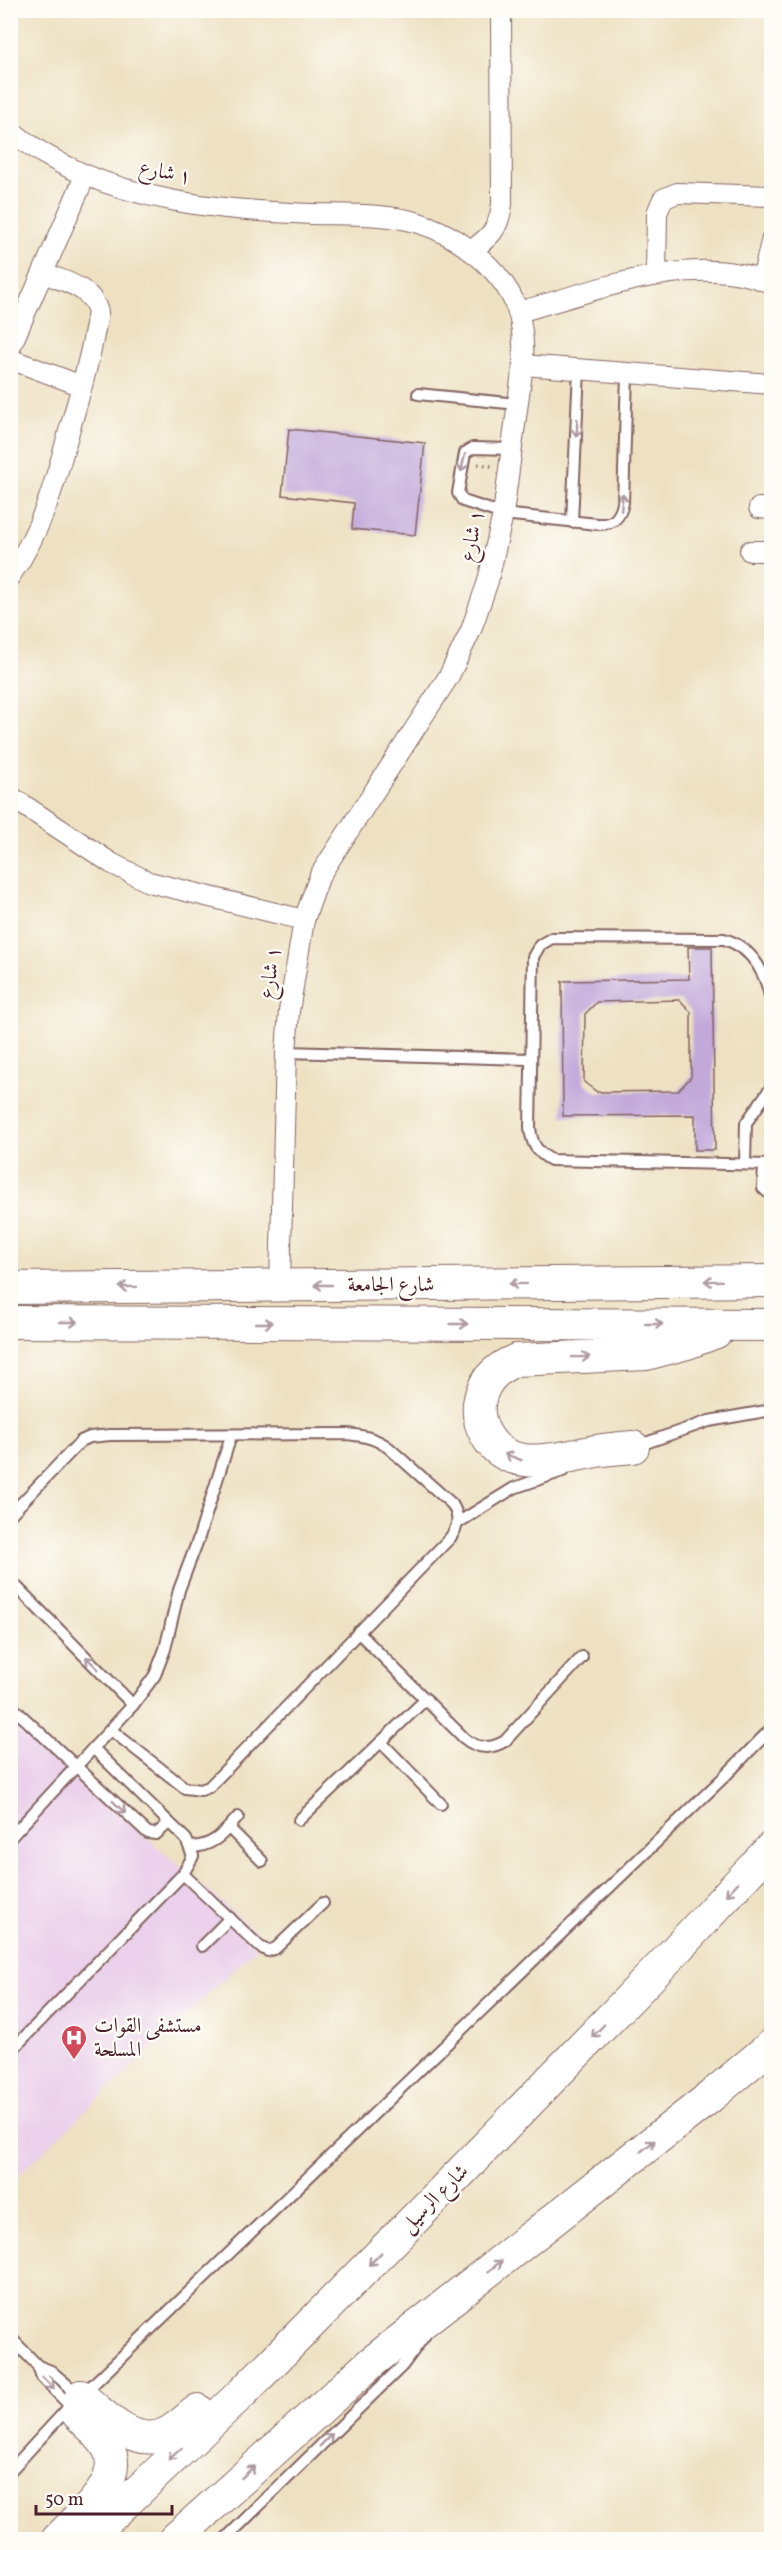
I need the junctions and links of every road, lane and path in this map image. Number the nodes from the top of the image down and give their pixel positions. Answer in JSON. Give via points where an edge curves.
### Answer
{"nodes":[{"id":1,"x":501,"y":10,"type":"edge"},
{"id":2,"x":10,"y":130,"type":"edge"},
{"id":3,"x":85,"y":176,"type":"junction"},
{"id":4,"x":771,"y":196,"type":"edge"},
{"id":5,"x":771,"y":238,"type":"edge"},
{"id":6,"x":471,"y":251,"type":"junction"},
{"id":7,"x":44,"y":273,"type":"junction"},
{"id":8,"x":656,"y":275,"type":"junction"},
{"id":9,"x":767,"y":282,"type":"edge"},
{"id":10,"x":518,"y":312,"type":"junction"},
{"id":11,"x":10,"y":348,"type":"edge"},
{"id":12,"x":10,"y":359,"type":"edge"},
{"id":13,"x":523,"y":365,"type":"junction"},
{"id":14,"x":579,"y":369,"type":"junction"},
{"id":15,"x":627,"y":374,"type":"junction"},
{"id":16,"x":771,"y":384,"type":"edge"},
{"id":17,"x":82,"y":386,"type":"junction"},
{"id":18,"x":418,"y":394,"type":"dead end"},
{"id":19,"x":518,"y":404,"type":"junction"},
{"id":20,"x":510,"y":459,"type":"junction"},
{"id":21,"x":463,"y":462,"type":"junction"},
{"id":22,"x":503,"y":514,"type":"junction"},
{"id":23,"x":572,"y":522,"type":"junction"},
{"id":24,"x":750,"y":551,"type":"dead end"},
{"id":25,"x":771,"y":551,"type":"edge"},
{"id":26,"x":10,"y":576,"type":"edge"},
{"id":27,"x":10,"y":796,"type":"edge"},
{"id":28,"x":304,"y":920,"type":"junction"},
{"id":29,"x":771,"y":1007,"type":"edge"},
{"id":30,"x":286,"y":1052,"type":"junction"},
{"id":31,"x":530,"y":1059,"type":"junction"},
{"id":32,"x":771,"y":1086,"type":"edge"},
{"id":33,"x":745,"y":1164,"type":"junction"},
{"id":34,"x":768,"y":1165,"type":"edge"},
{"id":35,"x":771,"y":1196,"type":"edge"},
{"id":36,"x":771,"y":1281,"type":"edge"},
{"id":37,"x":280,"y":1285,"type":"junction"},
{"id":38,"x":10,"y":1288,"type":"edge"},
{"id":39,"x":12,"y":1323,"type":"edge"},
{"id":40,"x":733,"y":1325,"type":"junction"},
{"id":41,"x":771,"y":1325,"type":"edge"},
{"id":42,"x":771,"y":1410,"type":"edge"},
{"id":43,"x":231,"y":1436,"type":"junction"},
{"id":44,"x":633,"y":1447,"type":"junction"},
{"id":45,"x":13,"y":1512,"type":"edge"},
{"id":46,"x":459,"y":1522,"type":"junction"},
{"id":47,"x":10,"y":1580,"type":"edge"},
{"id":48,"x":357,"y":1632,"type":"junction"},
{"id":49,"x":582,"y":1658,"type":"dead end"},
{"id":50,"x":426,"y":1700,"type":"junction"},
{"id":51,"x":10,"y":1705,"type":"edge"},
{"id":52,"x":133,"y":1705,"type":"junction"},
{"id":53,"x":771,"y":1728,"type":"edge"},
{"id":54,"x":111,"y":1730,"type":"junction"},
{"id":55,"x":381,"y":1742,"type":"junction"},
{"id":56,"x":93,"y":1748,"type":"junction"},
{"id":57,"x":76,"y":1768,"type":"junction"},
{"id":58,"x":441,"y":1804,"type":"dead end"},
{"id":59,"x":238,"y":1817,"type":"dead end"},
{"id":60,"x":299,"y":1820,"type":"dead end"},
{"id":61,"x":169,"y":1823,"type":"junction"},
{"id":62,"x":229,"y":1828,"type":"junction"},
{"id":63,"x":10,"y":1838,"type":"edge"},
{"id":64,"x":190,"y":1847,"type":"junction"},
{"id":65,"x":771,"y":1847,"type":"edge"},
{"id":66,"x":262,"y":1861,"type":"dead end"},
{"id":67,"x":183,"y":1874,"type":"junction"},
{"id":68,"x":322,"y":1903,"type":"dead end"},
{"id":69,"x":230,"y":1918,"type":"junction"},
{"id":70,"x":202,"y":1946,"type":"dead end"},
{"id":71,"x":771,"y":2045,"type":"edge"},
{"id":72,"x":10,"y":2052,"type":"edge"},
{"id":73,"x":457,"y":2296,"type":"junction"},
{"id":74,"x":10,"y":2337,"type":"edge"},
{"id":75,"x":243,"y":2392,"type":"junction"},
{"id":76,"x":76,"y":2401,"type":"junction"},
{"id":77,"x":10,"y":2471,"type":"edge"},
{"id":78,"x":57,"y":2540,"type":"edge"},
{"id":79,"x":86,"y":2540,"type":"edge"},
{"id":80,"x":174,"y":2540,"type":"edge"},
{"id":81,"x":224,"y":2540,"type":"edge"}],
"edges":[{"from":1,"to":6,"type":"street","via":[[500,222]]},
{"from":2,"to":3,"type":"street","name":"١ شارع"},
{"from":3,"to":6,"type":"street","name":"١ شارع","via":[[127,190],[215,207],[388,217],[446,234]]},
{"from":3,"to":7,"type":"street"},
{"from":4,"to":8,"type":"street","via":[[677,193],[663,199],[657,213]]},
{"from":5,"to":9,"type":"street"},
{"from":6,"to":10,"type":"street","name":"١ شارع","via":[[490,269]]},
{"from":7,"to":11,"type":"street"},
{"from":7,"to":17,"type":"street","via":[[90,294],[95,302],[98,312]]},
{"from":8,"to":9,"type":"street","via":[[710,271]]},
{"from":8,"to":10,"type":"street"},
{"from":10,"to":13,"type":"street","name":"١ شارع"},
{"from":12,"to":17,"type":"street"},
{"from":13,"to":14,"type":"street"},
{"from":13,"to":19,"type":"street","name":"١ شارع"},
{"from":14,"to":15,"type":"street"},
{"from":14,"to":23,"type":"lane","one_way":true},
{"from":15,"to":16,"type":"street"},
{"from":23,"to":15,"type":"lane","one_way":true,"via":[[607,525],[621,512]]},
{"from":17,"to":26,"type":"street","via":[[50,499],[37,533]]},
{"from":18,"to":19,"type":"lane"},
{"from":19,"to":20,"type":"street","name":"١ شارع"},
{"from":20,"to":21,"type":"path"},
{"from":20,"to":21,"type":"lane","via":[[473,448],[465,453]]},
{"from":20,"to":22,"type":"street","name":"١ شارع"},
{"from":21,"to":22,"type":"lane","one_way":true,"via":[[458,493],[463,501]]},
{"from":22,"to":23,"type":"lane"},
{"from":22,"to":28,"type":"street","name":"١ شارع","via":[[488,581],[449,676],[320,875]]},
{"from":24,"to":25,"type":"street"},
{"from":27,"to":28,"type":"street","via":[[111,863],[149,882]]},
{"from":28,"to":30,"type":"street","name":"١ شارع"},
{"from":29,"to":31,"type":"lane","via":[[762,970],[735,942],[709,937],[552,938],[540,945],[533,957]]},
{"from":30,"to":31,"type":"lane"},
{"from":30,"to":37,"type":"street","name":"١ شارع"},
{"from":31,"to":33,"type":"lane","via":[[532,1142],[539,1153],[551,1160]]},
{"from":32,"to":33,"type":"lane","via":[[746,1123]]},
{"from":33,"to":34,"type":"lane"},
{"from":34,"to":35,"type":"lane","via":[[763,1188]]},
{"from":36,"to":37,"type":"main road","name":"شارع الجامعة","one_way":true},
{"from":37,"to":38,"type":"main road","name":"شارع الجامعة","one_way":true},
{"from":39,"to":40,"type":"main road","name":"شارع الجامعة","one_way":true},
{"from":40,"to":41,"type":"main road","name":"شارع الجامعة"},
{"from":44,"to":40,"type":"main road","one_way":true,"via":[[547,1460],[513,1458],[495,1447],[483,1429],[479,1408],[484,1387],[497,1370],[516,1360],[646,1354]]},
{"from":42,"to":44,"type":"lane","via":[[709,1421]]},
{"from":43,"to":45,"type":"lane","via":[[90,1437],[81,1441]]},
{"from":43,"to":46,"type":"lane","via":[[348,1434],[379,1440],[452,1504]]},
{"from":43,"to":52,"type":"lane","via":[[179,1590],[160,1664]]},
{"from":44,"to":46,"type":"lane","via":[[514,1488]]},
{"from":46,"to":48,"type":"lane","via":[[450,1538]]},
{"from":52,"to":47,"type":"lane","one_way":true},
{"from":48,"to":50,"type":"lane"},
{"from":48,"to":54,"type":"lane","via":[[209,1787],[193,1790],[178,1784]]},
{"from":49,"to":50,"type":"lane","via":[[505,1741],[493,1747],[469,1742]]},
{"from":50,"to":55,"type":"lane"},
{"from":51,"to":57,"type":"lane"},
{"from":52,"to":54,"type":"lane"},
{"from":53,"to":76,"type":"lane"},
{"from":54,"to":56,"type":"lane"},
{"from":55,"to":58,"type":"lane"},
{"from":55,"to":60,"type":"lane"},
{"from":56,"to":57,"type":"lane"},
{"from":56,"to":61,"type":"lane"},
{"from":57,"to":61,"type":"lane","one_way":true,"via":[[148,1833],[156,1834]]},
{"from":57,"to":63,"type":"lane"},
{"from":59,"to":62,"type":"lane"},
{"from":61,"to":64,"type":"lane"},
{"from":62,"to":64,"type":"lane","via":[[208,1845]]},
{"from":62,"to":66,"type":"lane"},
{"from":64,"to":67,"type":"lane","via":[[193,1856]]},
{"from":65,"to":75,"type":"main road","name":"شارع الرسيل","one_way":true,"via":[[660,1968]]},
{"from":67,"to":69,"type":"lane"},
{"from":67,"to":72,"type":"lane"},
{"from":68,"to":69,"type":"lane","via":[[273,1951],[264,1950]]},
{"from":69,"to":70,"type":"lane"},
{"from":73,"to":71,"type":"main road","one_way":true},
{"from":80,"to":73,"type":"main road","one_way":true,"via":[[332,2396]]},
{"from":81,"to":73,"type":"lane","one_way":true,"via":[[402,2366]]},
{"from":74,"to":76,"type":"lane","via":[[38,2366],[42,2378]]},
{"from":75,"to":76,"type":"main road","via":[[214,2400],[166,2434],[147,2437],[128,2433]]},
{"from":75,"to":79,"type":"main road","name":"شارع الرسيل","one_way":true},
{"from":76,"to":77,"type":"lane"},
{"from":76,"to":78,"type":"main road","via":[[104,2441],[113,2466],[104,2490]]}]}
